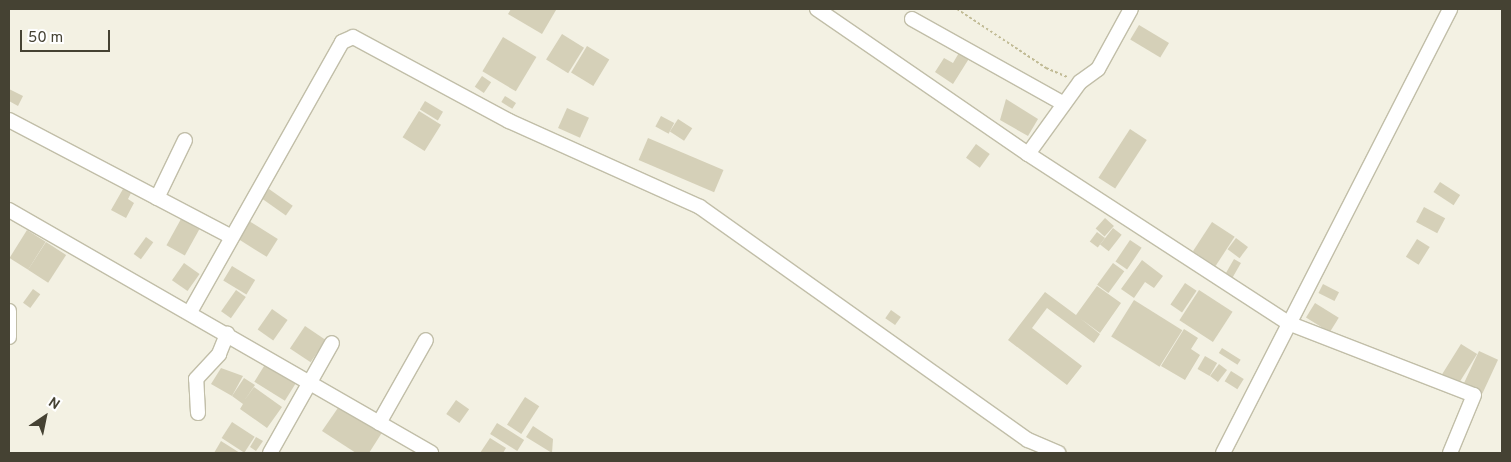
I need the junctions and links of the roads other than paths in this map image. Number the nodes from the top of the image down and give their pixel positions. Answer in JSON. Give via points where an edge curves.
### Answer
{"nodes":[{"id":1,"x":1132,"y":9,"type":"edge"},
{"id":2,"x":1450,"y":9,"type":"edge"},
{"id":3,"x":823,"y":10,"type":"edge"},
{"id":4,"x":912,"y":19,"type":"dead end"},
{"id":5,"x":1064,"y":104,"type":"junction"},
{"id":6,"x":9,"y":120,"type":"edge"},
{"id":7,"x":185,"y":140,"type":"dead end"},
{"id":8,"x":1028,"y":154,"type":"junction"},
{"id":9,"x":157,"y":198,"type":"junction"},
{"id":10,"x":9,"y":210,"type":"edge"},
{"id":11,"x":230,"y":236,"type":"junction"},
{"id":12,"x":9,"y":311,"type":"edge"},
{"id":13,"x":190,"y":312,"type":"junction"},
{"id":14,"x":1288,"y":323,"type":"junction"},
{"id":15,"x":227,"y":334,"type":"junction"},
{"id":16,"x":9,"y":337,"type":"edge"},
{"id":17,"x":426,"y":340,"type":"dead end"},
{"id":18,"x":332,"y":343,"type":"dead end"},
{"id":19,"x":311,"y":383,"type":"junction"},
{"id":20,"x":198,"y":413,"type":"dead end"},
{"id":21,"x":379,"y":423,"type":"junction"},
{"id":22,"x":270,"y":453,"type":"edge"},
{"id":23,"x":431,"y":453,"type":"edge"},
{"id":24,"x":1058,"y":453,"type":"edge"},
{"id":25,"x":1223,"y":453,"type":"edge"},
{"id":26,"x":1450,"y":453,"type":"edge"}],
"edges":[{"from":1,"to":5,"type":"street","via":[[1098,69],[1080,82]]},
{"from":2,"to":14,"type":"street"},
{"from":3,"to":8,"type":"street"},
{"from":4,"to":5,"type":"street"},
{"from":5,"to":8,"type":"street"},
{"from":6,"to":9,"type":"street"},
{"from":7,"to":9,"type":"street"},
{"from":8,"to":14,"type":"street"},
{"from":9,"to":11,"type":"street"},
{"from":10,"to":13,"type":"street"},
{"from":11,"to":13,"type":"street"},
{"from":11,"to":24,"type":"street","via":[[342,42],[353,37],[509,121],[700,207],[1028,440]]},
{"from":12,"to":16,"type":"street"},
{"from":13,"to":15,"type":"street"},
{"from":14,"to":25,"type":"street"},
{"from":14,"to":26,"type":"street","via":[[1474,395]]},
{"from":15,"to":19,"type":"street"},
{"from":15,"to":20,"type":"street","via":[[219,354],[196,379]]},
{"from":17,"to":21,"type":"street"},
{"from":18,"to":19,"type":"street"},
{"from":19,"to":21,"type":"street"},
{"from":19,"to":22,"type":"street"},
{"from":21,"to":23,"type":"street"}]}
